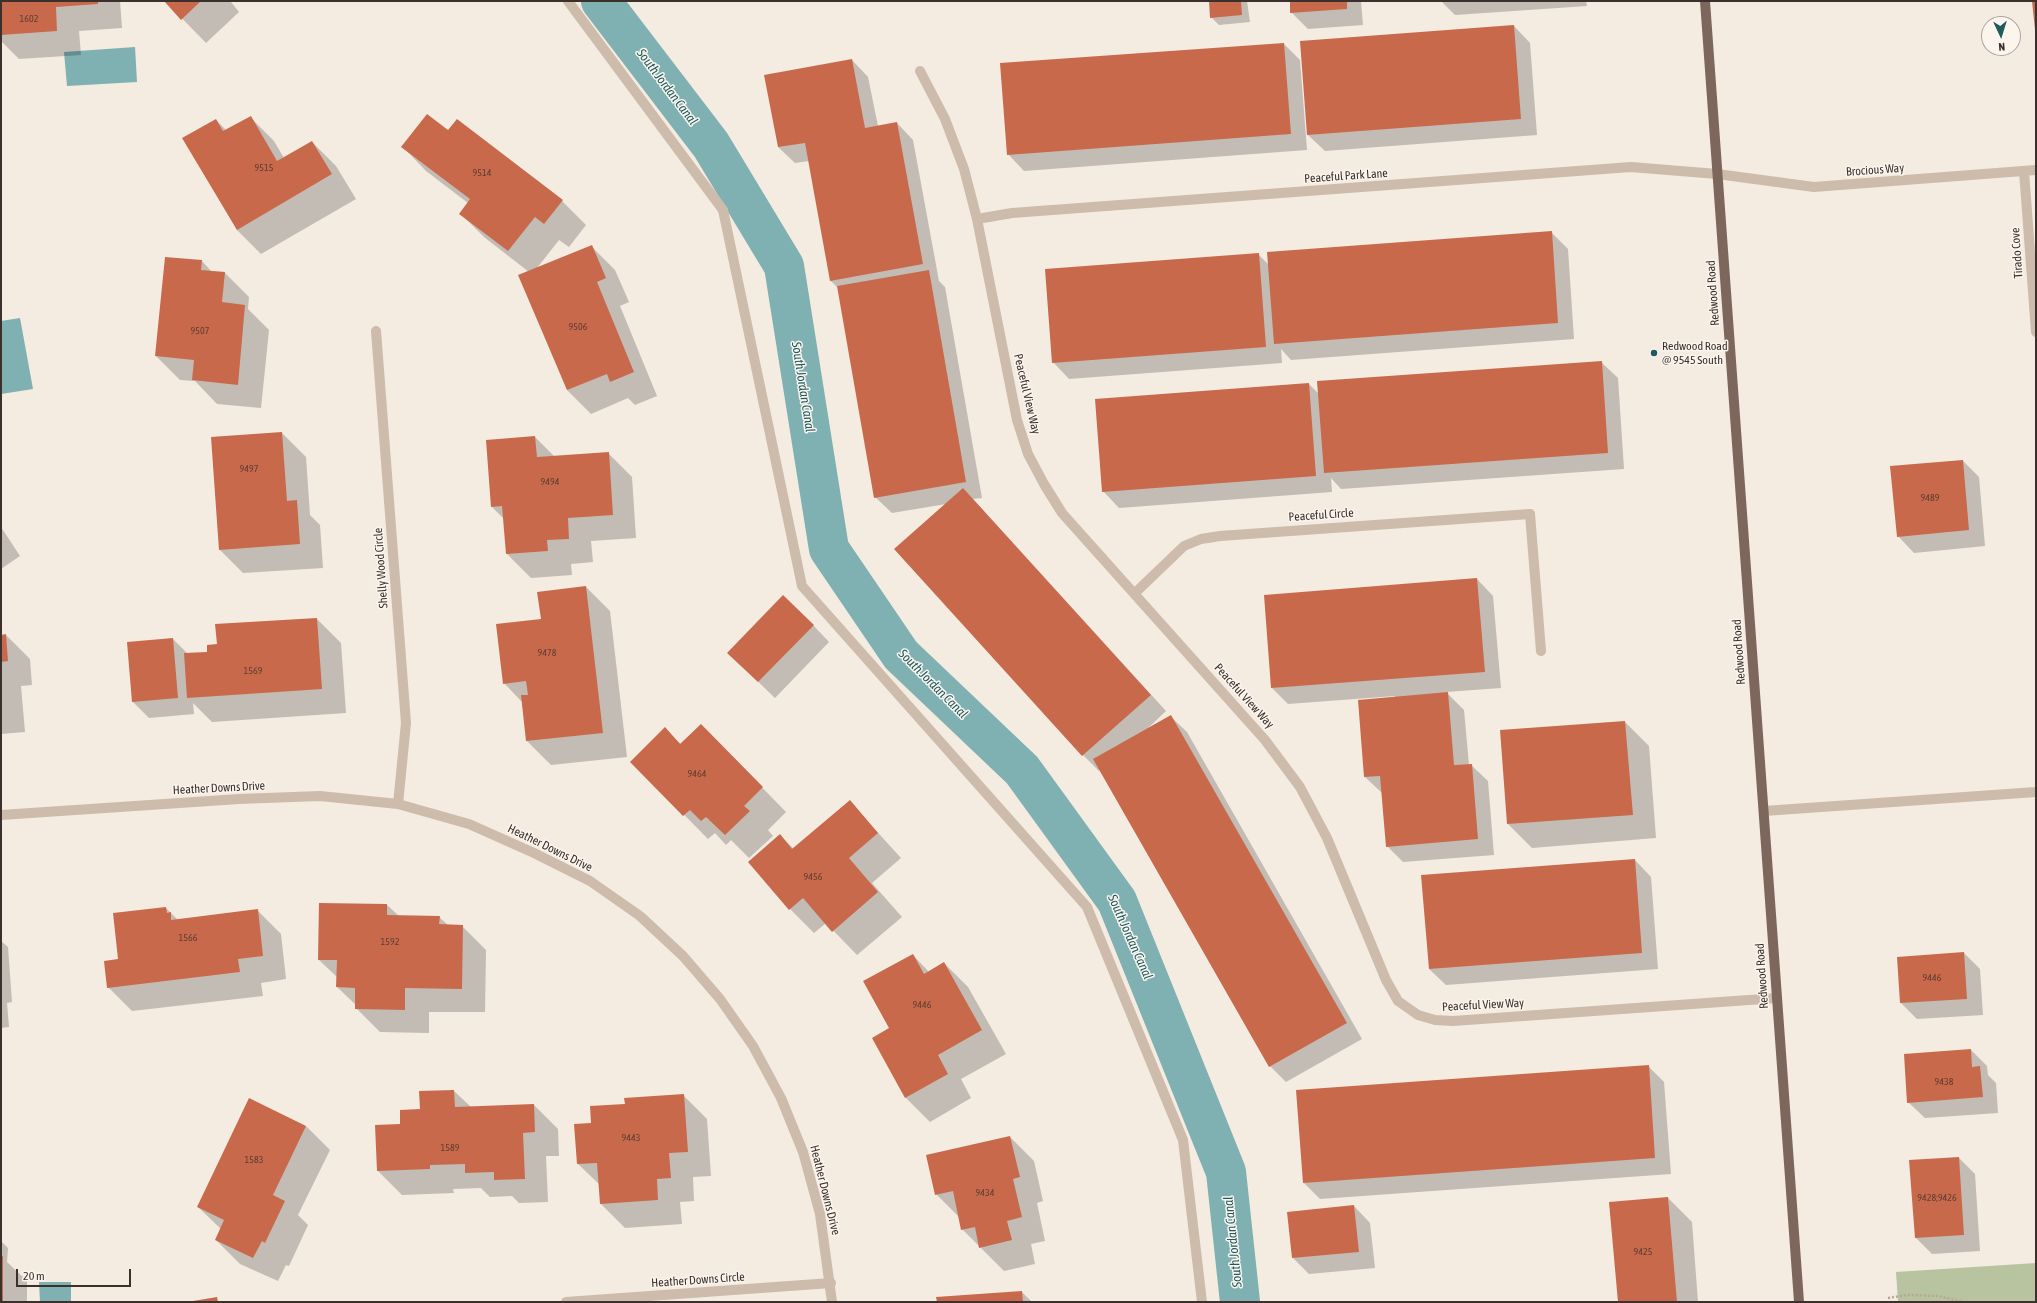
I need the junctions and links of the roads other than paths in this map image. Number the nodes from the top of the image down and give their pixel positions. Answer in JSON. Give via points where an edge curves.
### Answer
{"nodes":[{"id":1,"x":568,"y":1,"type":"edge"},
{"id":2,"x":1705,"y":1,"type":"edge"},
{"id":3,"x":920,"y":71,"type":"dead end"},
{"id":4,"x":2036,"y":170,"type":"edge"},
{"id":5,"x":2024,"y":171,"type":"junction"},
{"id":6,"x":1718,"y":174,"type":"junction"},
{"id":7,"x":977,"y":219,"type":"junction"},
{"id":8,"x":376,"y":331,"type":"dead end"},
{"id":9,"x":2036,"y":332,"type":"edge"},
{"id":10,"x":1135,"y":593,"type":"junction"},
{"id":11,"x":1541,"y":651,"type":"dead end"},
{"id":12,"x":2036,"y":792,"type":"edge"},
{"id":13,"x":398,"y":804,"type":"junction"},
{"id":14,"x":1764,"y":811,"type":"junction"},
{"id":15,"x":1,"y":815,"type":"edge"},
{"id":16,"x":1777,"y":998,"type":"junction"},
{"id":17,"x":831,"y":1284,"type":"junction"},
{"id":18,"x":566,"y":1302,"type":"edge"},
{"id":19,"x":832,"y":1302,"type":"edge"},
{"id":20,"x":1202,"y":1302,"type":"edge"},
{"id":21,"x":1799,"y":1302,"type":"edge"}],
"edges":[{"from":1,"to":20,"type":"street","via":[[723,210],[802,586],[1087,907],[1183,1140]]},
{"from":2,"to":6,"type":"main road","name":"Redwood Road"},
{"from":3,"to":7,"type":"street","name":"Peaceful View Way","via":[[945,119],[964,169]]},
{"from":4,"to":5,"type":"street","name":"Brocious Way"},
{"from":5,"to":6,"type":"street","name":"Brocious Way","via":[[1814,187]]},
{"from":5,"to":9,"type":"street","name":"Tirado Cove"},
{"from":6,"to":7,"type":"street","name":"Peaceful Park Lane","via":[[1631,168],[1012,213]]},
{"from":6,"to":14,"type":"main road","name":"Redwood Road"},
{"from":7,"to":10,"type":"street","name":"Peaceful View Way","via":[[1017,420],[1028,454],[1062,513]]},
{"from":8,"to":13,"type":"street","name":"Shelly Wood Circle","via":[[406,723]]},
{"from":10,"to":11,"type":"street","name":"Peaceful Circle","via":[[1184,546],[1201,539],[1530,514]]},
{"from":10,"to":16,"type":"street","name":"Peaceful View Way","via":[[1265,740],[1300,787],[1327,838],[1386,980],[1398,1000],[1418,1015],[1435,1020],[1453,1021]]},
{"from":12,"to":14,"type":"street"},
{"from":13,"to":15,"type":"street","name":"Heather Downs Drive","via":[[320,796]]},
{"from":13,"to":17,"type":"street","name":"Heather Downs Drive","via":[[469,824],[590,881],[640,916],[683,956],[720,999],[753,1046],[781,1098],[806,1160],[820,1214]]},
{"from":14,"to":16,"type":"main road","name":"Redwood Road"},
{"from":16,"to":21,"type":"main road","name":"Redwood Road"},
{"from":17,"to":18,"type":"street","name":"Heather Downs Circle"},
{"from":17,"to":19,"type":"street","name":"Heather Downs Drive"}]}
